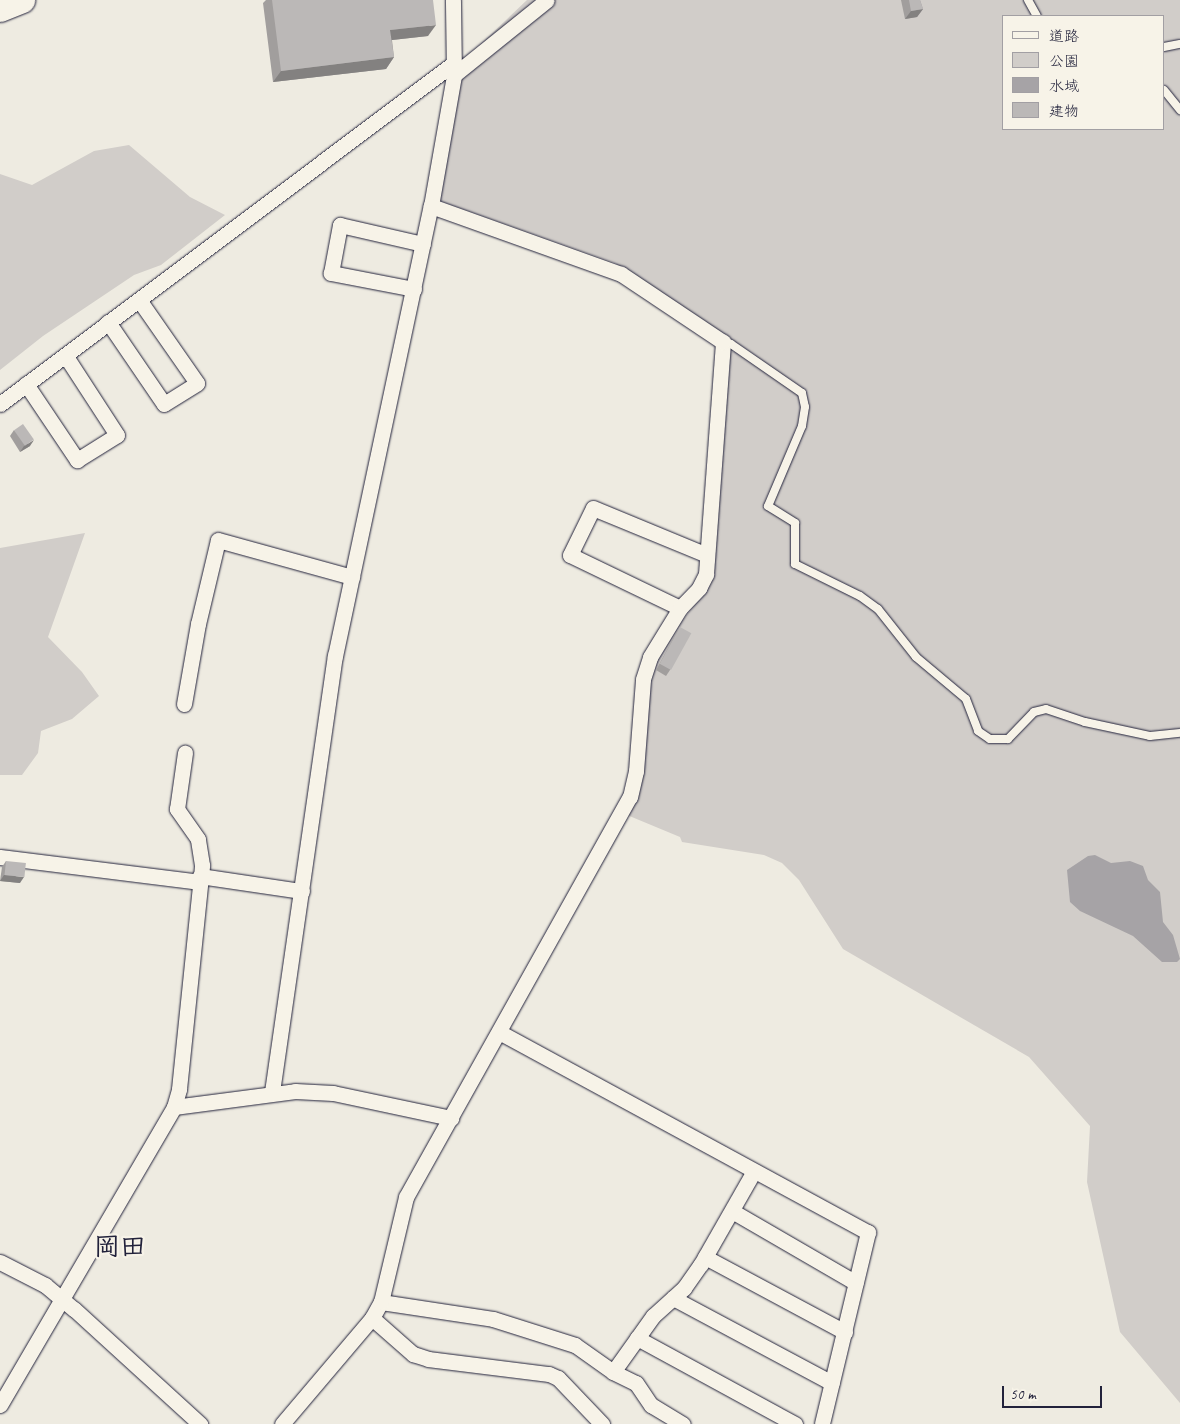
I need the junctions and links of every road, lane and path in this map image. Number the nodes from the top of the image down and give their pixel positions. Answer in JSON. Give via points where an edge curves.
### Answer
{"nodes":[{"id":1,"x":22,"y":0,"type":"edge"},
{"id":2,"x":453,"y":0,"type":"edge"},
{"id":3,"x":547,"y":0,"type":"edge"},
{"id":4,"x":1028,"y":0,"type":"edge"},
{"id":5,"x":0,"y":9,"type":"edge"},
{"id":6,"x":1036,"y":15,"type":"edge"},
{"id":7,"x":1180,"y":44,"type":"edge"},
{"id":8,"x":1165,"y":47,"type":"edge"},
{"id":9,"x":454,"y":69,"type":"junction"},
{"id":10,"x":1165,"y":91,"type":"edge"},
{"id":11,"x":1180,"y":110,"type":"edge"},
{"id":12,"x":431,"y":206,"type":"junction"},
{"id":13,"x":423,"y":244,"type":"junction"},
{"id":14,"x":414,"y":288,"type":"junction"},
{"id":15,"x":139,"y":300,"type":"junction"},
{"id":16,"x":108,"y":322,"type":"junction"},
{"id":17,"x":723,"y":342,"type":"junction"},
{"id":18,"x":65,"y":355,"type":"junction"},
{"id":19,"x":26,"y":384,"type":"junction"},
{"id":20,"x":0,"y":404,"type":"edge"},
{"id":21,"x":707,"y":555,"type":"junction"},
{"id":22,"x":352,"y":577,"type":"junction"},
{"id":23,"x":680,"y":608,"type":"junction"},
{"id":24,"x":184,"y":704,"type":"dead end"},
{"id":25,"x":1180,"y":733,"type":"edge"},
{"id":26,"x":185,"y":753,"type":"dead end"},
{"id":27,"x":0,"y":856,"type":"edge"},
{"id":28,"x":200,"y":879,"type":"junction"},
{"id":29,"x":302,"y":891,"type":"junction"},
{"id":30,"x":499,"y":1032,"type":"junction"},
{"id":31,"x":272,"y":1092,"type":"junction"},
{"id":32,"x":174,"y":1107,"type":"junction"},
{"id":33,"x":451,"y":1118,"type":"junction"},
{"id":34,"x":754,"y":1172,"type":"junction"},
{"id":35,"x":732,"y":1211,"type":"junction"},
{"id":36,"x":705,"y":1257,"type":"junction"},
{"id":37,"x":0,"y":1262,"type":"edge"},
{"id":38,"x":856,"y":1283,"type":"junction"},
{"id":39,"x":673,"y":1298,"type":"junction"},
{"id":40,"x":62,"y":1300,"type":"junction"},
{"id":41,"x":382,"y":1302,"type":"junction"},
{"id":42,"x":372,"y":1318,"type":"junction"},
{"id":43,"x":844,"y":1332,"type":"junction"},
{"id":44,"x":637,"y":1338,"type":"junction"},
{"id":45,"x":613,"y":1372,"type":"junction"},
{"id":46,"x":832,"y":1383,"type":"junction"},
{"id":47,"x":0,"y":1405,"type":"edge"},
{"id":48,"x":200,"y":1424,"type":"edge"},
{"id":49,"x":282,"y":1424,"type":"edge"},
{"id":50,"x":602,"y":1424,"type":"edge"},
{"id":51,"x":683,"y":1424,"type":"edge"},
{"id":52,"x":795,"y":1424,"type":"edge"},
{"id":53,"x":822,"y":1424,"type":"edge"}],
"edges":[{"from":1,"to":5,"type":"main road"},
{"from":2,"to":9,"type":"street"},
{"from":3,"to":9,"type":"street"},
{"from":4,"to":6,"type":"lane"},
{"from":7,"to":8,"type":"lane"},
{"from":9,"to":12,"type":"street"},
{"from":9,"to":15,"type":"street"},
{"from":10,"to":11,"type":"lane"},
{"from":12,"to":13,"type":"street"},
{"from":12,"to":17,"type":"street","via":[[621,274]]},
{"from":13,"to":14,"type":"street"},
{"from":13,"to":14,"type":"street","via":[[340,225],[331,273]]},
{"from":14,"to":22,"type":"street"},
{"from":15,"to":16,"type":"street"},
{"from":15,"to":16,"type":"street","via":[[197,382],[164,404]]},
{"from":16,"to":18,"type":"street"},
{"from":17,"to":21,"type":"street"},
{"from":17,"to":25,"type":"lane","via":[[739,349],[802,393],[805,407],[802,426],[768,506],[796,523],[795,564],[860,596],[878,609],[916,657],[966,699],[978,730],[990,740],[1008,739],[1034,712],[1046,709],[1086,722],[1150,736]]},
{"from":18,"to":19,"type":"street"},
{"from":18,"to":19,"type":"street","via":[[117,435],[77,460]]},
{"from":19,"to":20,"type":"street"},
{"from":21,"to":23,"type":"street","via":[[706,574],[699,588]]},
{"from":21,"to":23,"type":"street","via":[[593,508],[570,555]]},
{"from":22,"to":24,"type":"street","via":[[218,540],[198,624]]},
{"from":22,"to":29,"type":"street","via":[[335,656]]},
{"from":23,"to":30,"type":"street","via":[[650,657],[643,679],[636,771],[630,797]]},
{"from":26,"to":28,"type":"street","via":[[177,809],[198,839]]},
{"from":27,"to":28,"type":"street"},
{"from":28,"to":29,"type":"street"},
{"from":28,"to":32,"type":"street","via":[[179,1089]]},
{"from":29,"to":31,"type":"street"},
{"from":30,"to":33,"type":"street"},
{"from":30,"to":34,"type":"street"},
{"from":31,"to":32,"type":"street"},
{"from":31,"to":33,"type":"street","via":[[334,1093]]},
{"from":32,"to":40,"type":"street"},
{"from":33,"to":41,"type":"street","via":[[406,1197]]},
{"from":34,"to":35,"type":"street"},
{"from":34,"to":38,"type":"street","via":[[868,1232]]},
{"from":35,"to":36,"type":"street"},
{"from":35,"to":38,"type":"street"},
{"from":36,"to":39,"type":"street"},
{"from":36,"to":43,"type":"street"},
{"from":37,"to":40,"type":"street","via":[[45,1285]]},
{"from":38,"to":43,"type":"street"},
{"from":39,"to":44,"type":"street","via":[[653,1316]]},
{"from":39,"to":46,"type":"street"},
{"from":40,"to":47,"type":"street"},
{"from":40,"to":48,"type":"street"},
{"from":41,"to":42,"type":"street"},
{"from":41,"to":45,"type":"street","via":[[493,1319],[534,1330],[574,1345]]},
{"from":42,"to":49,"type":"street"},
{"from":42,"to":50,"type":"street","via":[[414,1354],[428,1359],[549,1374],[558,1378]]},
{"from":43,"to":46,"type":"street"},
{"from":44,"to":45,"type":"street"},
{"from":44,"to":52,"type":"street"},
{"from":45,"to":51,"type":"street","via":[[636,1383],[651,1405]]},
{"from":46,"to":53,"type":"street"}]}
